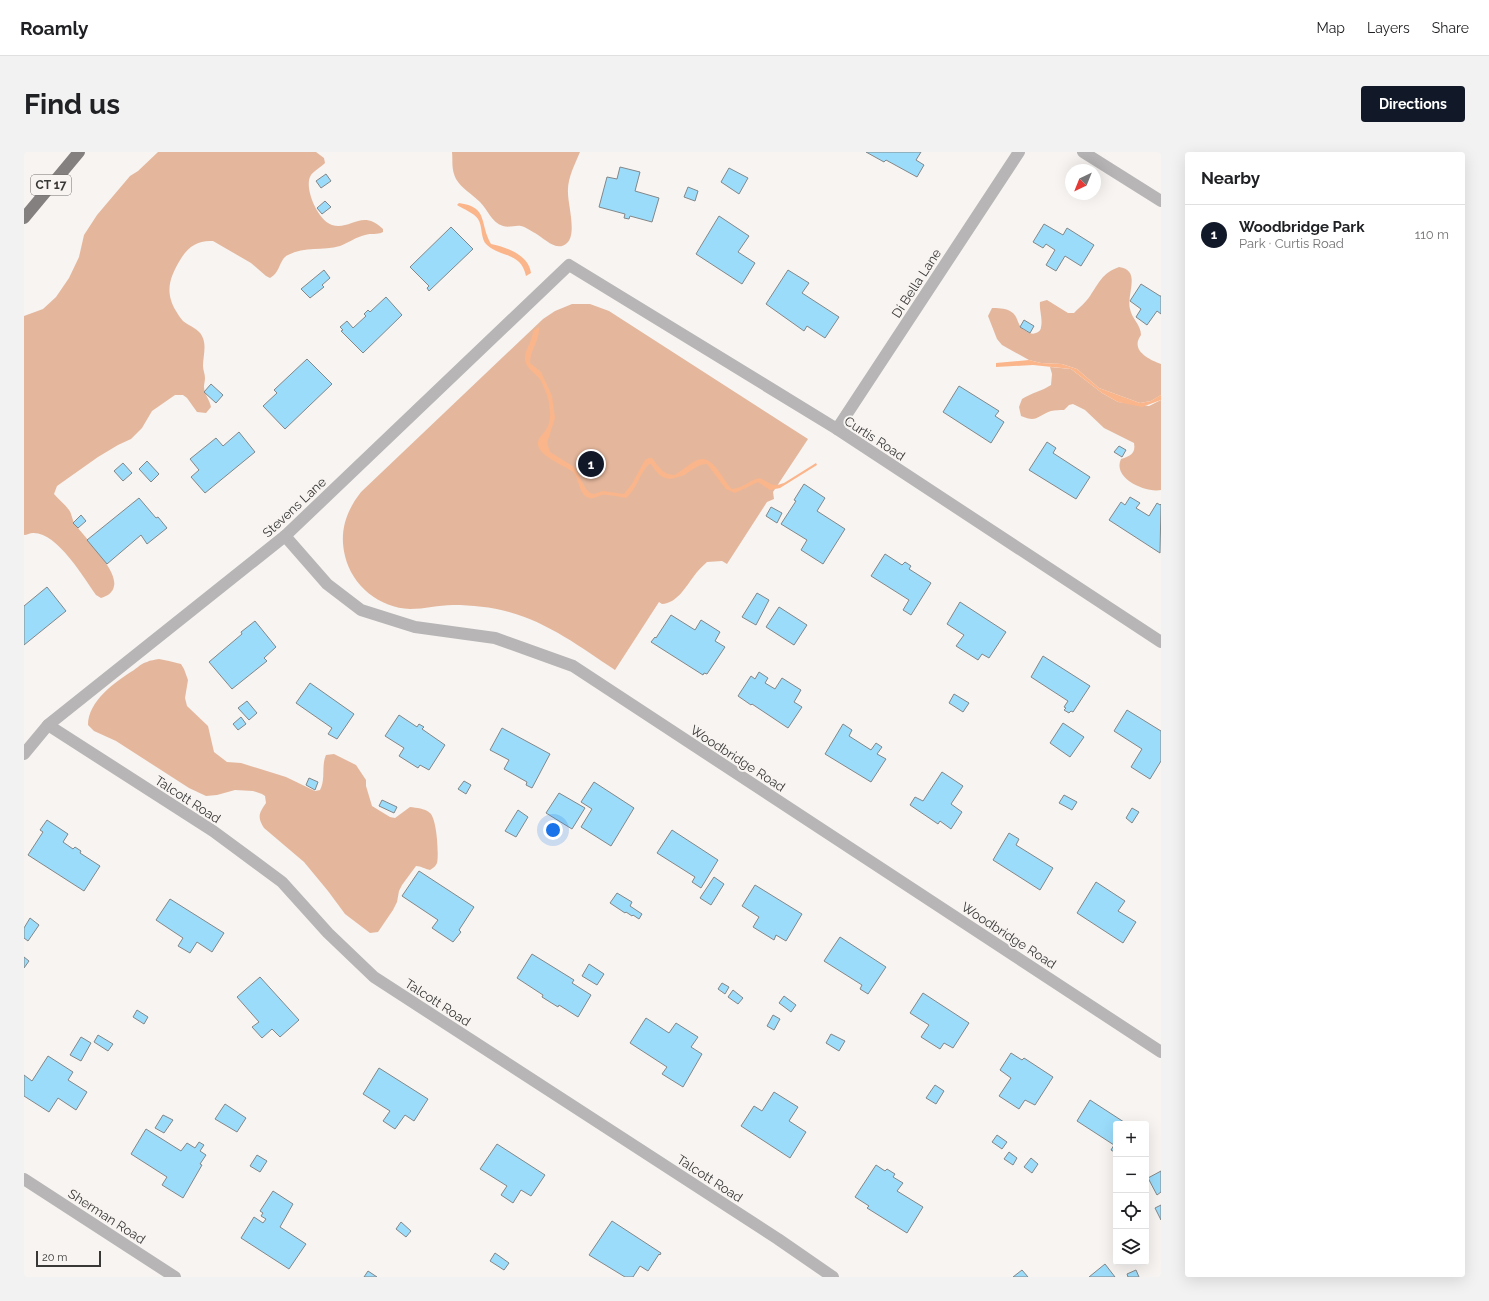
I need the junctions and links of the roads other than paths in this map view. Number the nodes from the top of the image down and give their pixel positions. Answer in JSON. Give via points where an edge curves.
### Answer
{"nodes":[{"id":1,"x":79,"y":152,"type":"edge"},
{"id":2,"x":1019,"y":152,"type":"edge"},
{"id":3,"x":1083,"y":152,"type":"edge"},
{"id":4,"x":1161,"y":201,"type":"edge"},
{"id":5,"x":24,"y":218,"type":"edge"},
{"id":6,"x":569,"y":265,"type":"joint"},
{"id":7,"x":837,"y":430,"type":"junction"},
{"id":8,"x":285,"y":536,"type":"junction"},
{"id":9,"x":1161,"y":642,"type":"edge"},
{"id":10,"x":48,"y":725,"type":"junction"},
{"id":11,"x":24,"y":754,"type":"edge"},
{"id":12,"x":1161,"y":1052,"type":"edge"},
{"id":13,"x":24,"y":1179,"type":"edge"},
{"id":14,"x":175,"y":1277,"type":"edge"},
{"id":15,"x":833,"y":1277,"type":"edge"}],
"edges":[{"from":1,"to":5,"type":"main road","number":"CT 17"},
{"from":2,"to":7,"type":"street","name":"Di Bella Lane"},
{"from":3,"to":4,"type":"street"},
{"from":6,"to":7,"type":"street","name":"Curtis Road"},
{"from":6,"to":8,"type":"street","name":"Stevens Lane"},
{"from":7,"to":9,"type":"street","name":"Curtis Road"},
{"from":8,"to":10,"type":"street","name":"Stevens Lane"},
{"from":8,"to":12,"type":"street","name":"Woodbridge Road","via":[[326,584],[362,610],[416,627],[495,638],[573,666]]},
{"from":10,"to":11,"type":"street","name":"Stevens Lane"},
{"from":10,"to":15,"type":"street","name":"Talcott Road","via":[[213,831],[282,882],[374,977]]},
{"from":13,"to":14,"type":"street","name":"Sherman Road"}]}
